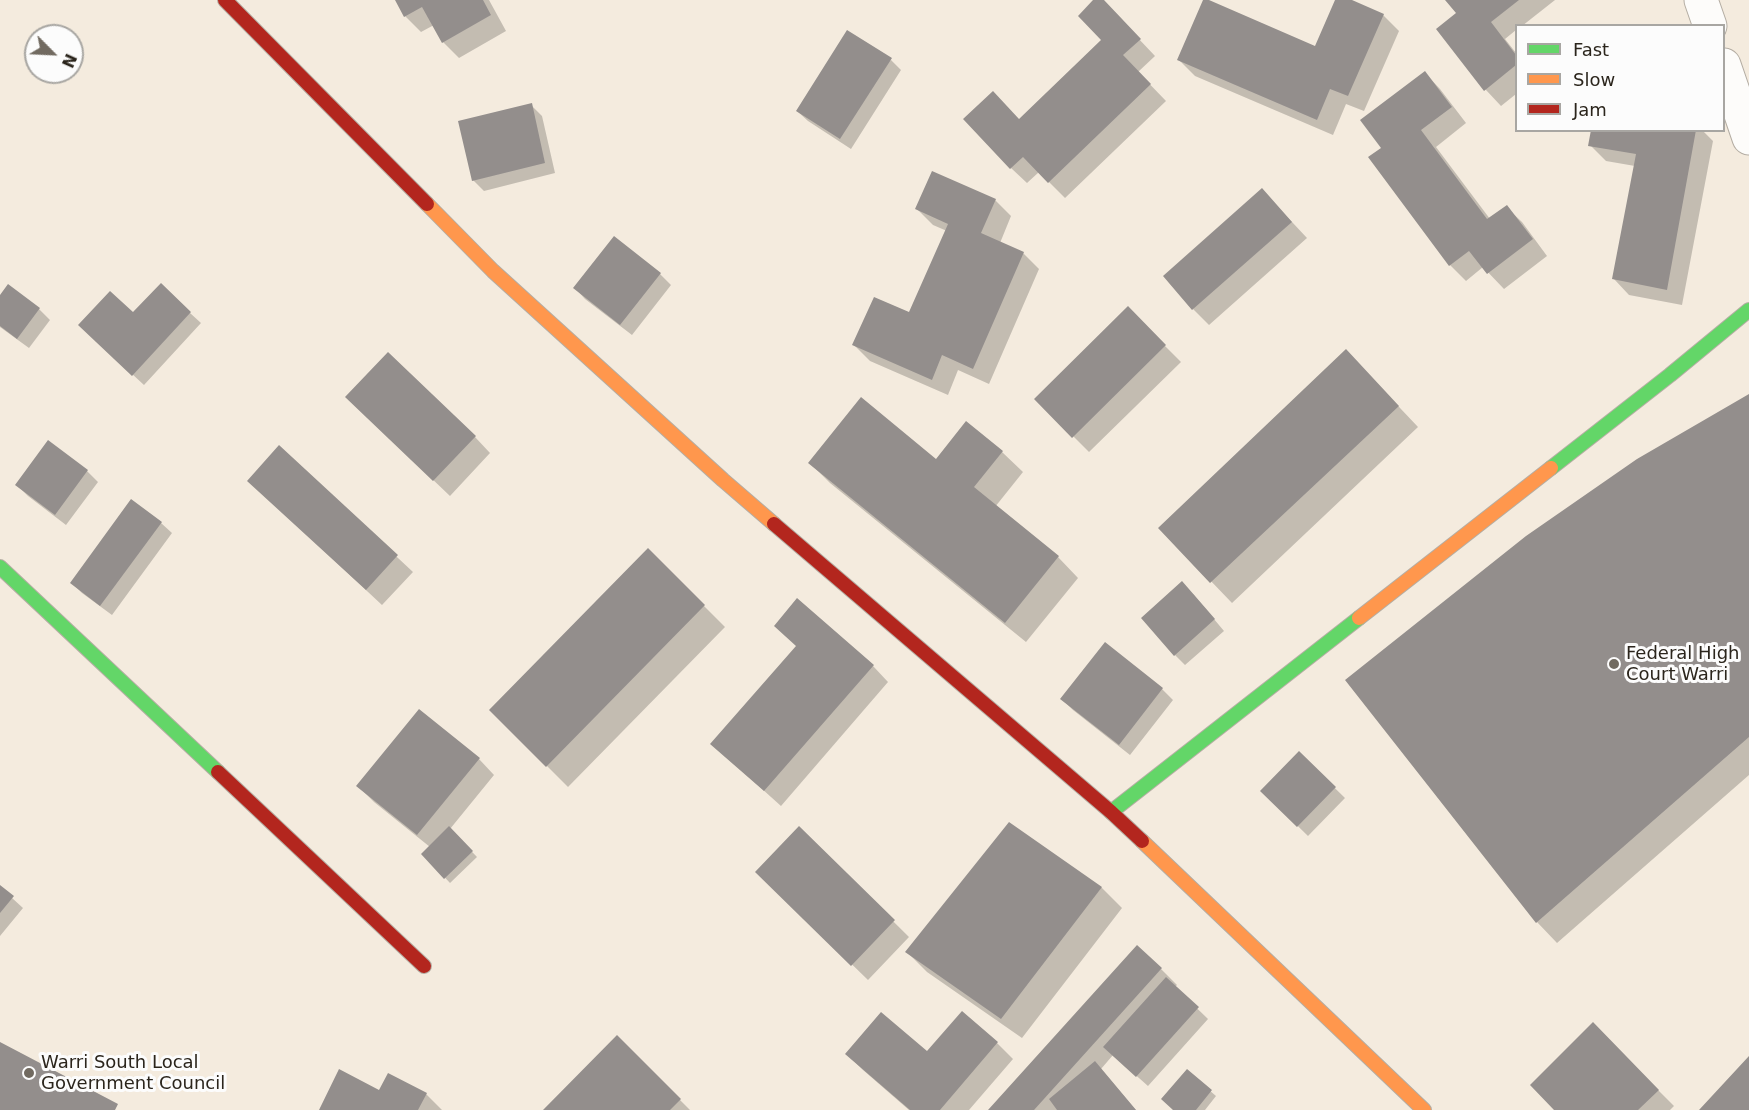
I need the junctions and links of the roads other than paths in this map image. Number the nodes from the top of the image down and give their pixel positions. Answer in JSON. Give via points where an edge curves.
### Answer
{"nodes":[{"id":1,"x":225,"y":0,"type":"edge"},
{"id":2,"x":1701,"y":0,"type":"edge"},
{"id":3,"x":1709,"y":24,"type":"edge"},
{"id":4,"x":1725,"y":68,"type":"edge"},
{"id":5,"x":1749,"y":138,"type":"edge"},
{"id":6,"x":1749,"y":310,"type":"edge"},
{"id":7,"x":0,"y":567,"type":"edge"},
{"id":8,"x":1111,"y":812,"type":"junction"},
{"id":9,"x":424,"y":966,"type":"dead end"},
{"id":10,"x":1424,"y":1110,"type":"edge"}],
"edges":[{"from":1,"to":8,"type":"street","via":[[493,271],[723,480]]},
{"from":2,"to":3,"type":"street"},
{"from":4,"to":5,"type":"street"},
{"from":6,"to":8,"type":"street"},
{"from":7,"to":9,"type":"street"},
{"from":8,"to":10,"type":"street"}]}
